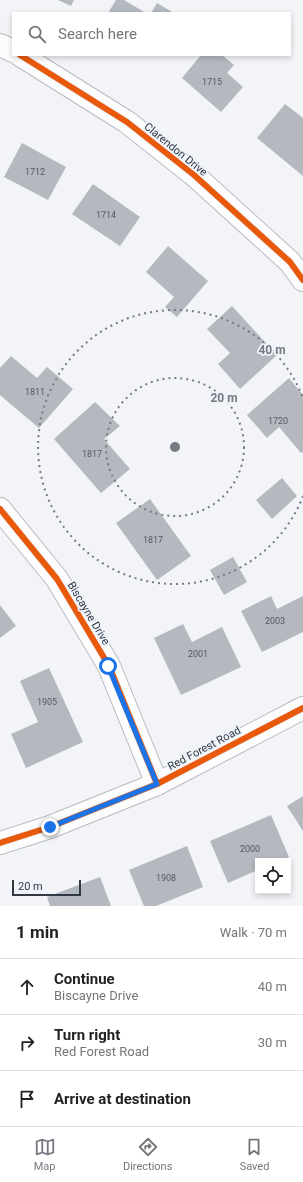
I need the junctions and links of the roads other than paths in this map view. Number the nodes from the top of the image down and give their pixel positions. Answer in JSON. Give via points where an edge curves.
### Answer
{"nodes":[{"id":1,"x":0,"y":44,"type":"edge"},
{"id":2,"x":12,"y":50,"type":"edge"},
{"id":3,"x":22,"y":56,"type":"edge"},
{"id":4,"x":303,"y":280,"type":"edge"},
{"id":5,"x":0,"y":509,"type":"edge"},
{"id":6,"x":303,"y":708,"type":"edge"},
{"id":7,"x":157,"y":784,"type":"junction"},
{"id":8,"x":0,"y":843,"type":"edge"}],
"edges":[{"from":1,"to":2,"type":"street"},
{"from":3,"to":4,"type":"street","name":"Clarendon Drive","via":[[127,122],[194,175],[290,262]]},
{"from":5,"to":7,"type":"street","name":"Biscayne Drive","via":[[57,579],[108,666]]},
{"from":6,"to":7,"type":"street","name":"Red Forest Road"},
{"from":7,"to":8,"type":"street","name":"Red Forest Road","via":[[50,827]]}]}
